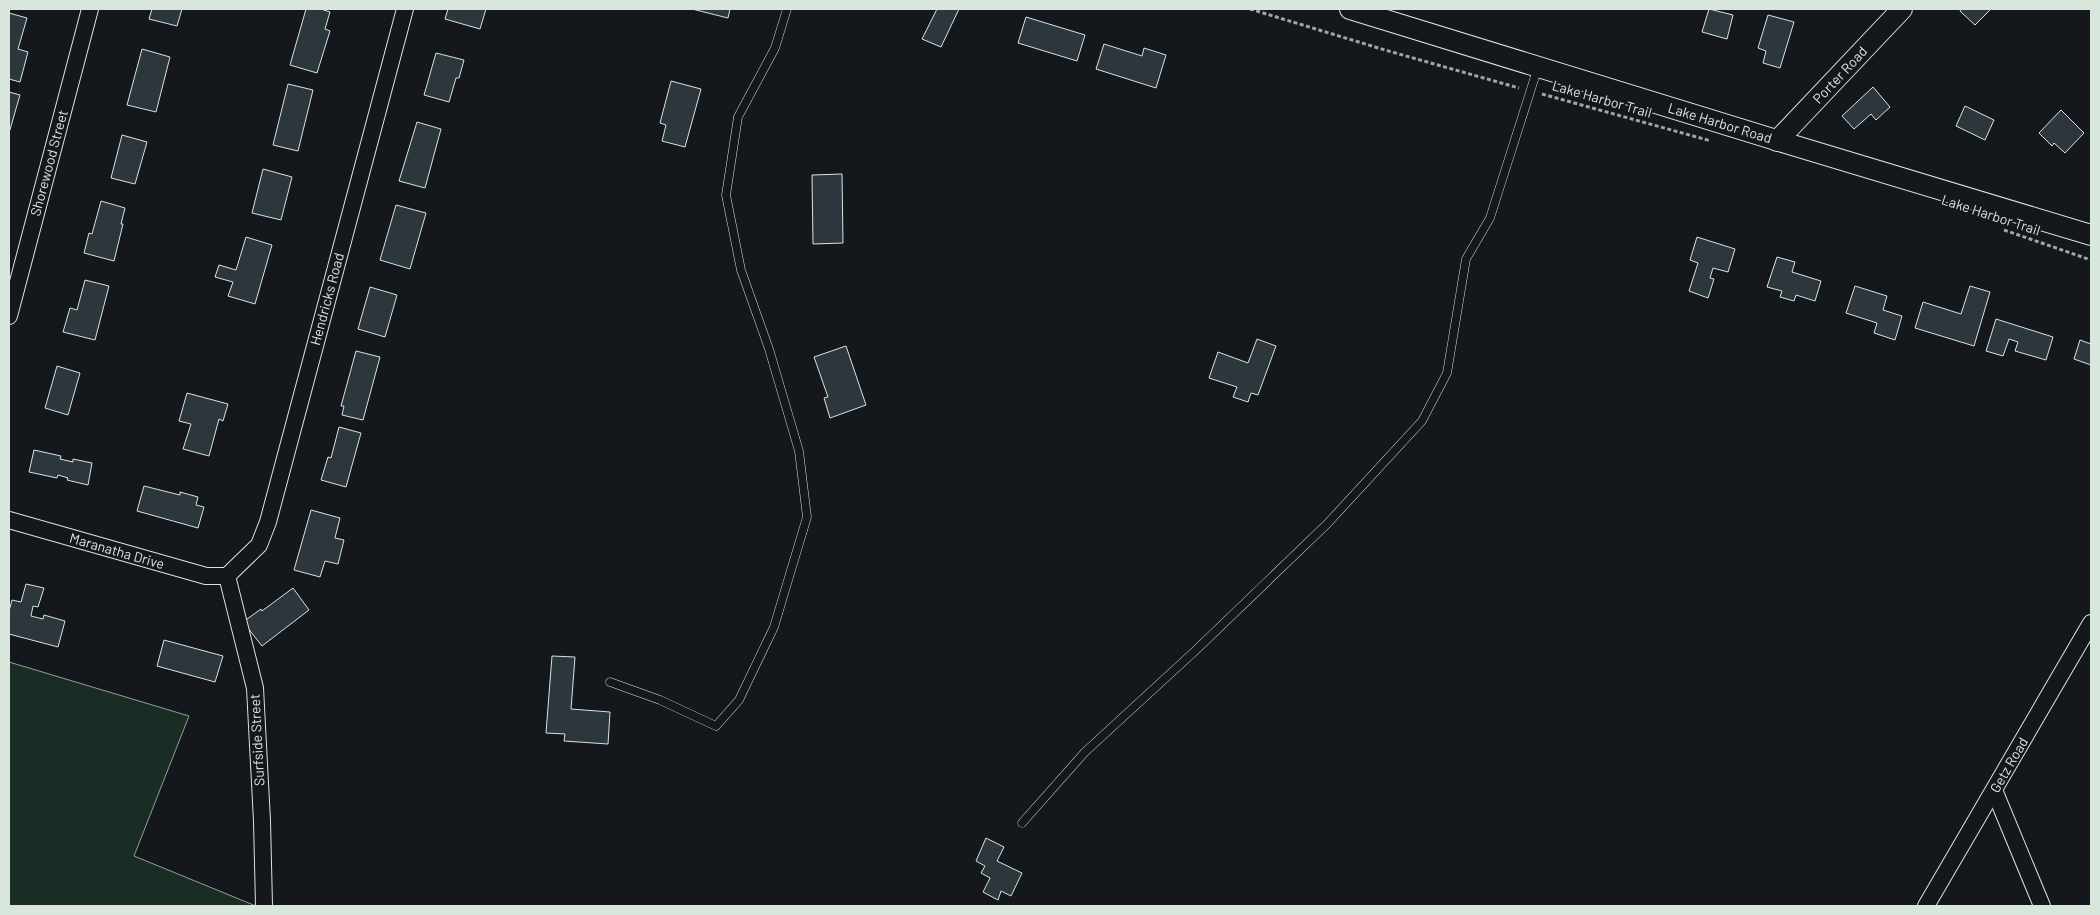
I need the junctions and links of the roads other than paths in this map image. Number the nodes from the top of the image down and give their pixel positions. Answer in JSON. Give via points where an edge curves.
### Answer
{"nodes":[{"id":1,"x":90,"y":9,"type":"edge"},
{"id":2,"x":405,"y":9,"type":"edge"},
{"id":3,"x":787,"y":9,"type":"edge"},
{"id":4,"x":1350,"y":9,"type":"edge"},
{"id":5,"x":1902,"y":9,"type":"edge"},
{"id":6,"x":1538,"y":66,"type":"junction"},
{"id":7,"x":1777,"y":141,"type":"junction"},
{"id":8,"x":2091,"y":235,"type":"edge"},
{"id":9,"x":9,"y":316,"type":"edge"},
{"id":10,"x":9,"y":520,"type":"edge"},
{"id":11,"x":227,"y":576,"type":"junction"},
{"id":12,"x":2091,"y":623,"type":"edge"},
{"id":13,"x":610,"y":682,"type":"dead end"},
{"id":14,"x":1994,"y":790,"type":"junction"},
{"id":15,"x":1022,"y":823,"type":"dead end"},
{"id":16,"x":264,"y":906,"type":"edge"},
{"id":17,"x":1926,"y":906,"type":"edge"},
{"id":18,"x":2042,"y":906,"type":"edge"}],
"edges":[{"from":1,"to":9,"type":"street","name":"Shorewood Street"},
{"from":2,"to":11,"type":"street","name":"Hendricks Road","via":[[268,522],[260,545]]},
{"from":3,"to":13,"type":"lane","via":[[775,48],[738,117],[726,195],[742,270],[799,451],[807,517],[774,627],[739,700],[716,726],[660,700]]},
{"from":4,"to":6,"type":"street","name":"Lake Harbor Road"},
{"from":5,"to":7,"type":"street","name":"Porter Road"},
{"from":6,"to":7,"type":"street","name":"Lake Harbor Road"},
{"from":6,"to":15,"type":"lane","via":[[1490,218],[1466,259],[1447,372],[1422,421],[1327,524],[1086,752]]},
{"from":7,"to":8,"type":"street","name":"Lake Harbor Road"},
{"from":10,"to":11,"type":"street","name":"Maranatha Drive","via":[[206,576]]},
{"from":11,"to":16,"type":"street","name":"Surfside Street","via":[[254,688]]},
{"from":12,"to":14,"type":"street","name":"Getz Road"},
{"from":14,"to":17,"type":"street","name":"Getz Road"},
{"from":14,"to":18,"type":"street"}]}
